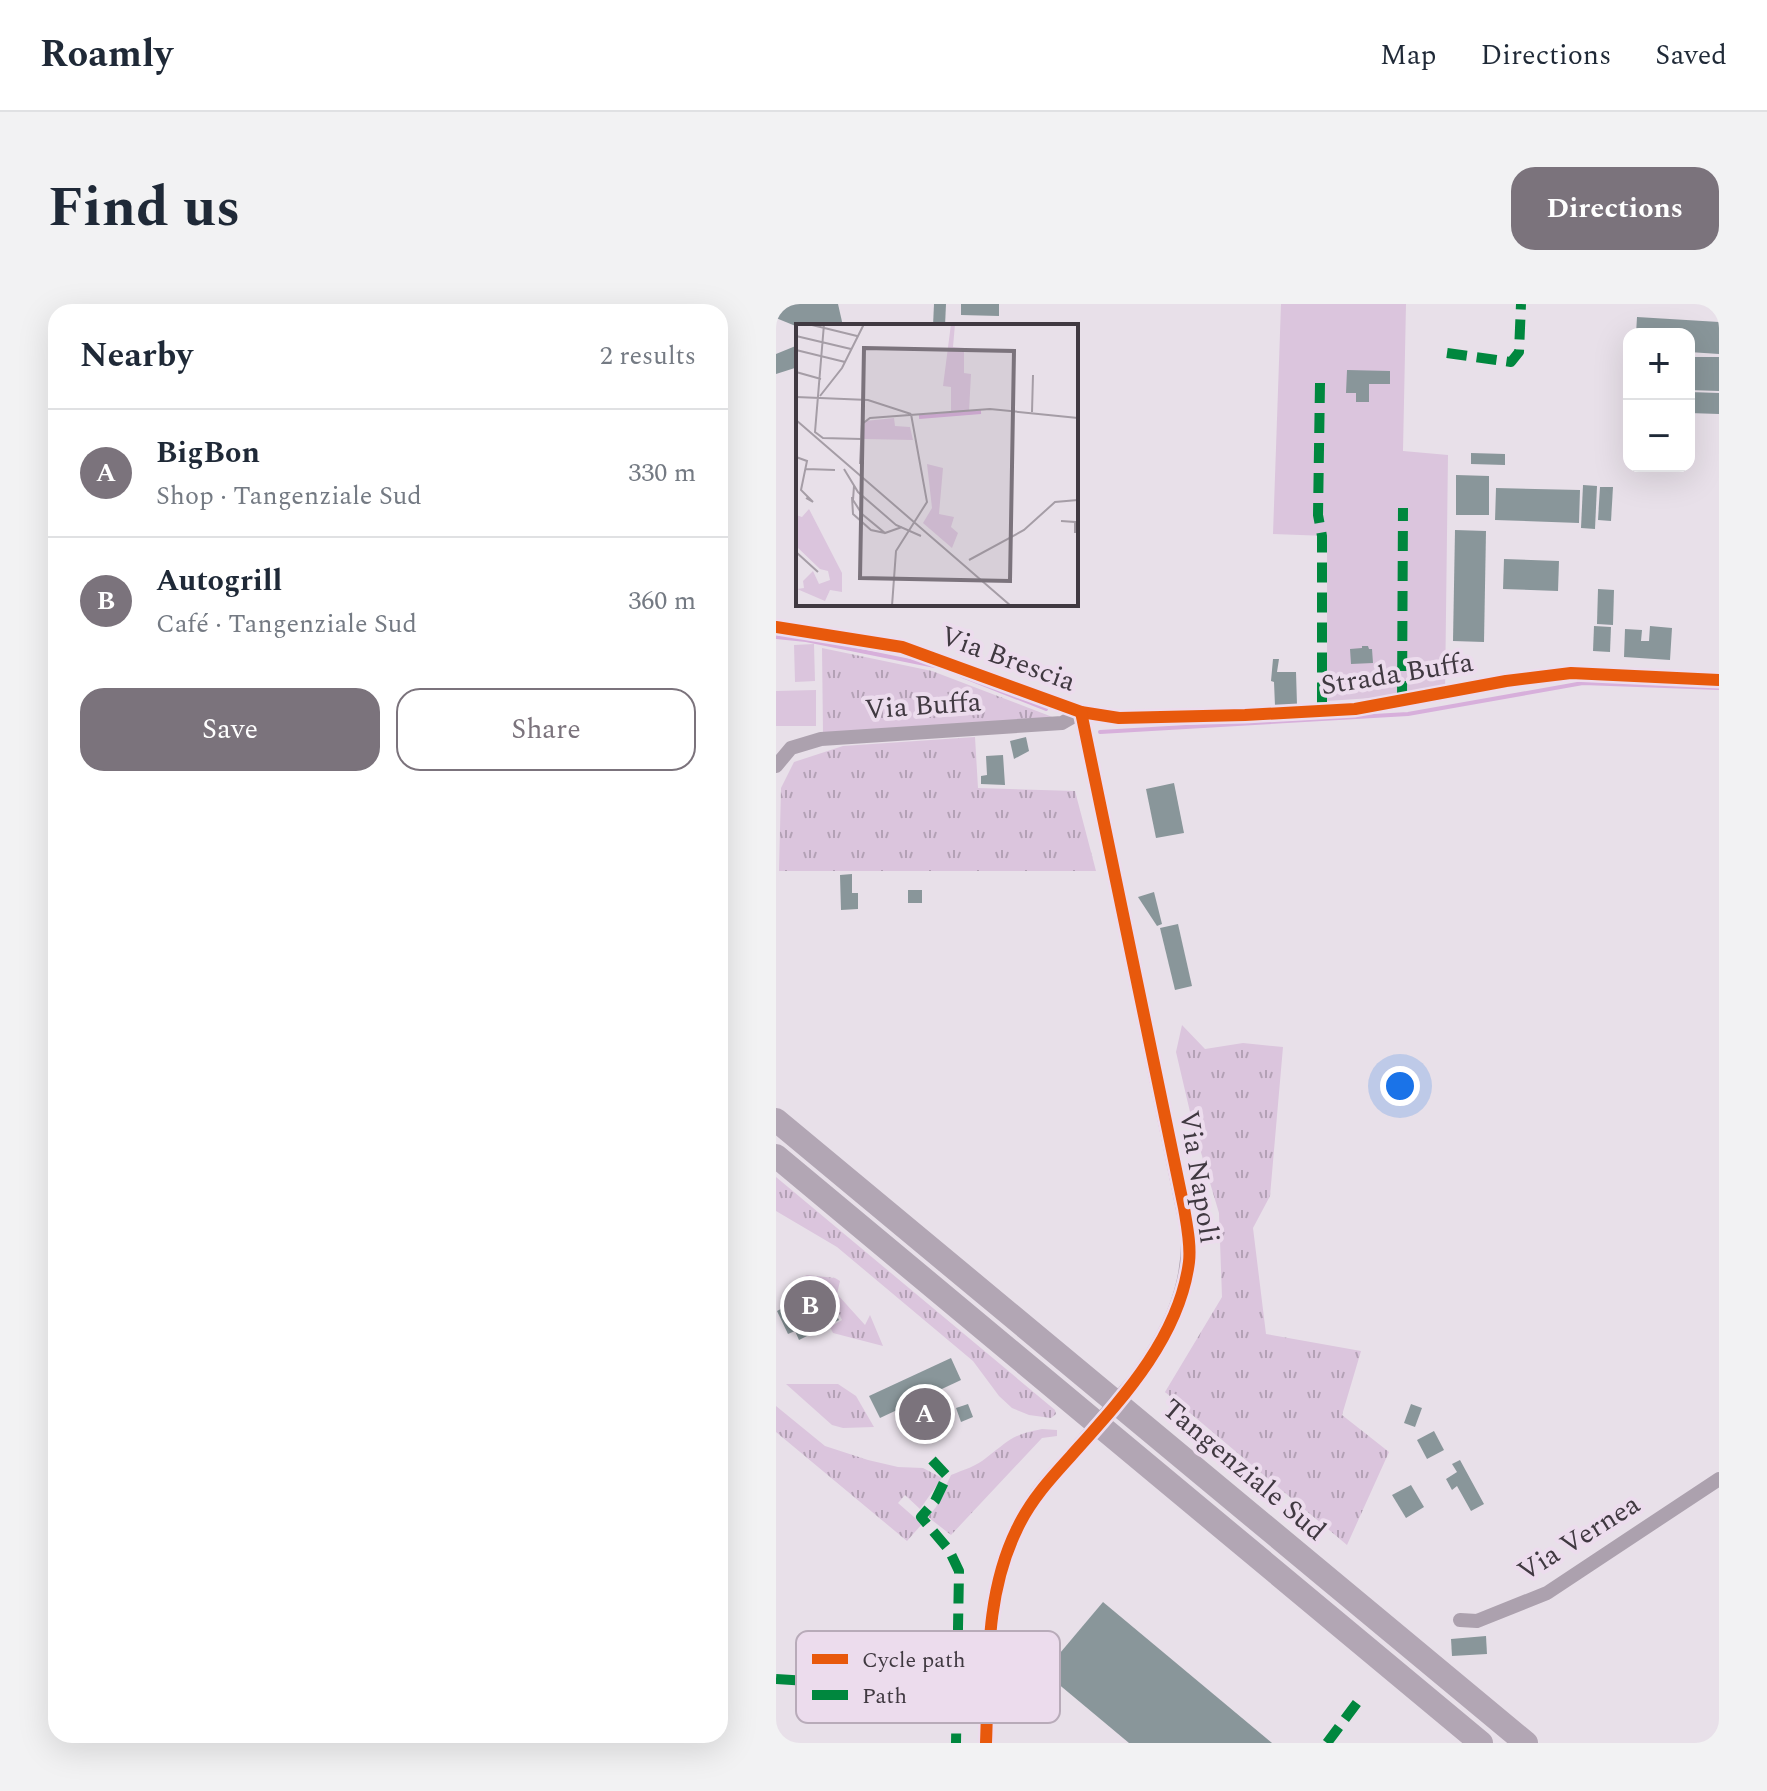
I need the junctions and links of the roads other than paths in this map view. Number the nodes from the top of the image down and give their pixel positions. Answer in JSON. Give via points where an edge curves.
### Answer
{"nodes":[{"id":1,"x":776,"y":627,"type":"edge"},
{"id":2,"x":1719,"y":680,"type":"edge"},
{"id":3,"x":1081,"y":712,"type":"junction"},
{"id":4,"x":776,"y":766,"type":"edge"},
{"id":5,"x":776,"y":1120,"type":"edge"},
{"id":6,"x":776,"y":1156,"type":"edge"},
{"id":7,"x":1719,"y":1479,"type":"edge"},
{"id":8,"x":1460,"y":1620,"type":"dead end"},
{"id":9,"x":990,"y":1631,"type":"edge"},
{"id":10,"x":987,"y":1723,"type":"edge"},
{"id":11,"x":986,"y":1743,"type":"edge"},
{"id":12,"x":1481,"y":1743,"type":"edge"},
{"id":13,"x":1526,"y":1743,"type":"edge"}],
"edges":[{"from":1,"to":3,"type":"street","name":"Via Brescia","via":[[902,647]]},
{"from":2,"to":3,"type":"street","name":"Strada Buffa","via":[[1571,673],[1355,709],[1119,718]]},
{"from":3,"to":4,"type":"street","name":"Via Buffa","via":[[1062,723],[821,739],[791,748]]},
{"from":3,"to":9,"type":"street","name":"Via Napoli","bridge":true,"via":[[1188,1234],[1189,1260],[1166,1334],[1135,1379],[1035,1497],[1016,1530],[1000,1571]]},
{"from":5,"to":13,"type":"highway","name":"Tangenziale Sud"},
{"from":6,"to":12,"type":"highway","name":"Tangenziale Sud"},
{"from":7,"to":8,"type":"street","name":"Via Vernea","via":[[1547,1593],[1488,1618]]},
{"from":10,"to":11,"type":"street","name":"Via Napoli","bridge":true}]}
